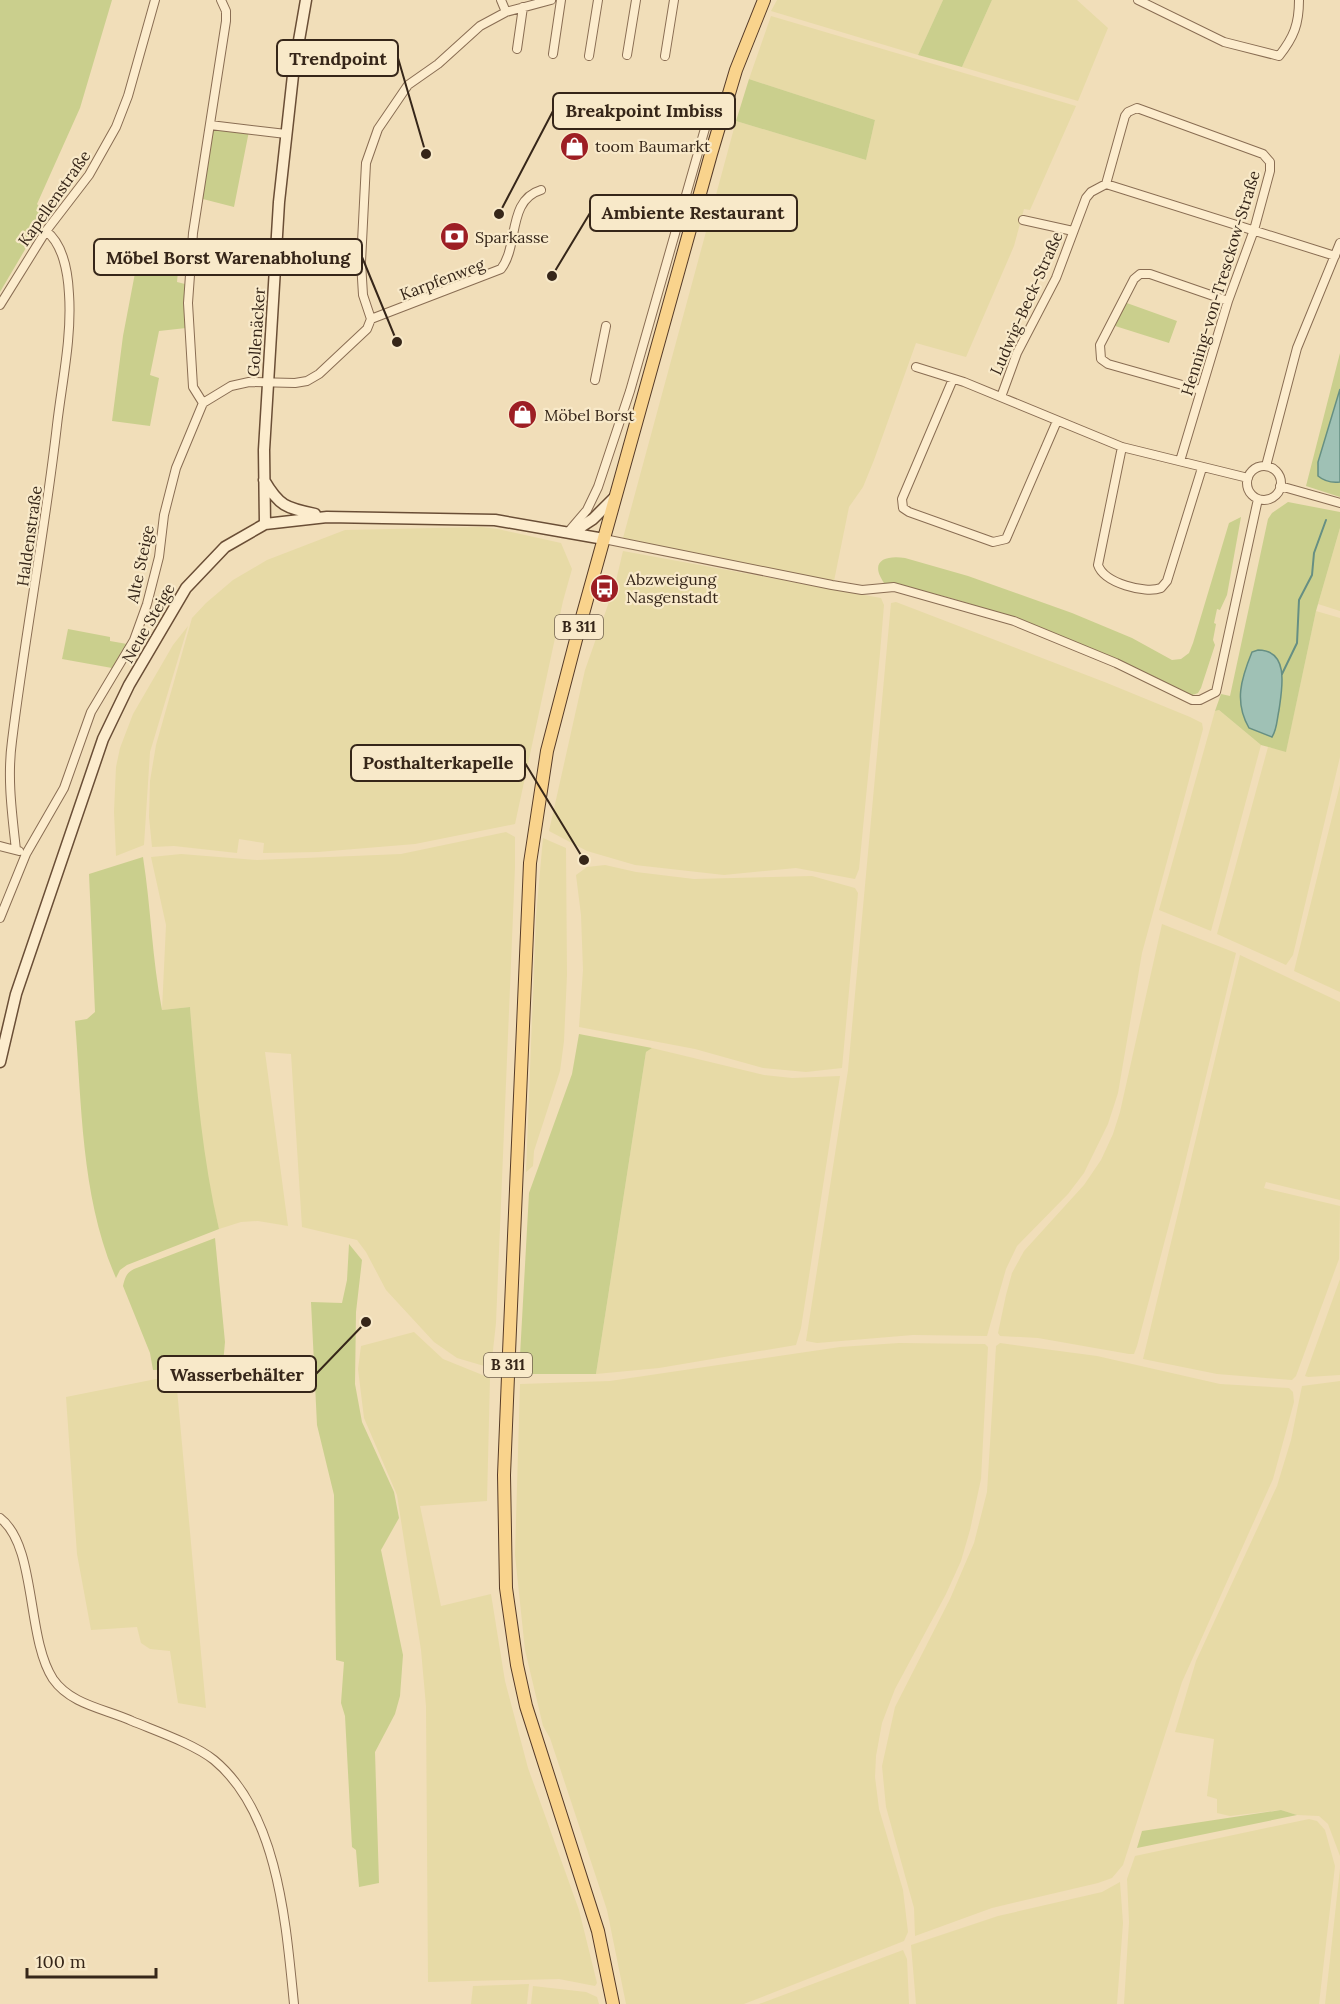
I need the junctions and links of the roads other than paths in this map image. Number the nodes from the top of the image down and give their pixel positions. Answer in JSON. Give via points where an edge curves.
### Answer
{"nodes":[{"id":1,"x":155,"y":0,"type":"edge"},
{"id":2,"x":221,"y":0,"type":"edge"},
{"id":3,"x":306,"y":0,"type":"edge"},
{"id":4,"x":501,"y":0,"type":"edge"},
{"id":5,"x":551,"y":0,"type":"edge"},
{"id":6,"x":561,"y":0,"type":"edge"},
{"id":7,"x":598,"y":0,"type":"edge"},
{"id":8,"x":636,"y":0,"type":"edge"},
{"id":9,"x":674,"y":0,"type":"edge"},
{"id":10,"x":764,"y":0,"type":"edge"},
{"id":11,"x":1138,"y":0,"type":"edge"},
{"id":12,"x":1299,"y":0,"type":"edge"},
{"id":13,"x":523,"y":7,"type":"junction"},
{"id":14,"x":506,"y":12,"type":"junction"},
{"id":15,"x":517,"y":49,"type":"dead end"},
{"id":16,"x":553,"y":54,"type":"dead end"},
{"id":17,"x":627,"y":55,"type":"dead end"},
{"id":18,"x":589,"y":56,"type":"dead end"},
{"id":19,"x":664,"y":56,"type":"dead end"},
{"id":20,"x":710,"y":111,"type":"dead end"},
{"id":21,"x":210,"y":124,"type":"junction"},
{"id":22,"x":286,"y":134,"type":"junction"},
{"id":23,"x":1107,"y":184,"type":"junction"},
{"id":24,"x":541,"y":190,"type":"dead end"},
{"id":25,"x":1023,"y":220,"type":"dead end"},
{"id":26,"x":1254,"y":230,"type":"junction"},
{"id":27,"x":46,"y":231,"type":"junction"},
{"id":28,"x":1072,"y":231,"type":"junction"},
{"id":29,"x":1340,"y":243,"type":"edge"},
{"id":30,"x":1335,"y":256,"type":"junction"},
{"id":31,"x":1228,"y":301,"type":"junction"},
{"id":32,"x":0,"y":305,"type":"edge"},
{"id":33,"x":371,"y":319,"type":"junction"},
{"id":34,"x":606,"y":326,"type":"dead end"},
{"id":35,"x":916,"y":367,"type":"dead end"},
{"id":36,"x":953,"y":379,"type":"junction"},
{"id":37,"x":595,"y":380,"type":"dead end"},
{"id":38,"x":267,"y":383,"type":"junction"},
{"id":39,"x":1200,"y":390,"type":"junction"},
{"id":40,"x":1001,"y":397,"type":"junction"},
{"id":41,"x":203,"y":403,"type":"junction"},
{"id":42,"x":1058,"y":421,"type":"junction"},
{"id":43,"x":1122,"y":447,"type":"junction"},
{"id":44,"x":1179,"y":461,"type":"junction"},
{"id":45,"x":1266,"y":466,"type":"junction"},
{"id":46,"x":1202,"y":468,"type":"junction"},
{"id":47,"x":1248,"y":478,"type":"junction"},
{"id":48,"x":263,"y":479,"type":"junction"},
{"id":49,"x":1280,"y":486,"type":"junction"},
{"id":50,"x":616,"y":497,"type":"junction"},
{"id":51,"x":1258,"y":499,"type":"junction"},
{"id":52,"x":1340,"y":503,"type":"edge"},
{"id":53,"x":327,"y":517,"type":"junction"},
{"id":54,"x":265,"y":524,"type":"junction"},
{"id":55,"x":571,"y":531,"type":"junction"},
{"id":56,"x":603,"y":539,"type":"junction"},
{"id":57,"x":0,"y":846,"type":"edge"},
{"id":58,"x":16,"y":850,"type":"junction"},
{"id":59,"x":26,"y":854,"type":"junction"},
{"id":60,"x":0,"y":918,"type":"edge"},
{"id":61,"x":0,"y":1062,"type":"edge"},
{"id":62,"x":0,"y":1518,"type":"edge"},
{"id":63,"x":294,"y":2004,"type":"edge"},
{"id":64,"x":613,"y":2004,"type":"edge"}],
"edges":[{"from":1,"to":27,"type":"street","name":"Kapellenstraße","via":[[116,127],[89,175]]},
{"from":2,"to":21,"type":"street","via":[[226,21]]},
{"from":3,"to":22,"type":"main road","name":"Gollenäcker"},
{"from":4,"to":14,"type":"street"},
{"from":5,"to":13,"type":"street"},
{"from":6,"to":16,"type":"street"},
{"from":7,"to":18,"type":"street"},
{"from":8,"to":17,"type":"street"},
{"from":9,"to":19,"type":"street"},
{"from":10,"to":50,"type":"main road","number":"B 311","via":[[736,70]]},
{"from":11,"to":12,"type":"street","via":[[1224,42],[1280,56],[1293,38]]},
{"from":13,"to":14,"type":"street"},
{"from":13,"to":15,"type":"street"},
{"from":14,"to":33,"type":"street","via":[[480,26],[408,85],[378,129],[366,163],[361,262],[363,295]]},
{"from":20,"to":55,"type":"street","via":[[630,391],[598,487]]},
{"from":21,"to":22,"type":"street"},
{"from":21,"to":41,"type":"street","via":[[193,233],[188,303],[194,387]]},
{"from":22,"to":38,"type":"main road","name":"Gollenäcker"},
{"from":23,"to":26,"type":"street"},
{"from":23,"to":26,"type":"street","name":"Henning-von-Tresckow-Straße","via":[[1125,116],[1132,109],[1143,109],[1266,157],[1270,171]]},
{"from":23,"to":28,"type":"street","name":"Ludwig-Beck-Straße","via":[[1086,198]]},
{"from":24,"to":33,"type":"street","name":"Karpfenweg","via":[[521,204],[508,258],[501,269]]},
{"from":25,"to":28,"type":"street"},
{"from":26,"to":30,"type":"street"},
{"from":26,"to":31,"type":"street","name":"Henning-von-Tresckow-Straße"},
{"from":27,"to":32,"type":"street","name":"Kapellenstraße"},
{"from":27,"to":58,"type":"street","name":"Haldenstraße","via":[[56,242],[68,277],[69,316],[46,523],[12,741],[9,779]]},
{"from":28,"to":40,"type":"street","name":"Ludwig-Beck-Straße","via":[[1056,278],[1017,353]]},
{"from":29,"to":30,"type":"street"},
{"from":30,"to":45,"type":"street","via":[[1297,348]]},
{"from":31,"to":39,"type":"street","name":"Henning-von-Tresckow-Straße"},
{"from":31,"to":39,"type":"street","via":[[1140,274],[1100,345],[1101,359],[1108,364]]},
{"from":33,"to":38,"type":"street","via":[[367,329],[319,374],[295,383]]},
{"from":34,"to":37,"type":"street"},
{"from":35,"to":36,"type":"street"},
{"from":36,"to":40,"type":"street"},
{"from":36,"to":42,"type":"street","via":[[902,499],[903,508],[909,512],[993,542],[1006,539]]},
{"from":38,"to":41,"type":"street","via":[[231,386]]},
{"from":38,"to":48,"type":"main road","name":"Gollenäcker"},
{"from":39,"to":44,"type":"street","name":"Henning-von-Tresckow-Straße"},
{"from":40,"to":42,"type":"street"},
{"from":41,"to":59,"type":"street","name":"Alte Steige","via":[[176,468],[156,568],[134,640],[91,712],[64,788]]},
{"from":42,"to":43,"type":"street"},
{"from":43,"to":44,"type":"street"},
{"from":43,"to":46,"type":"street","via":[[1098,565],[1105,576],[1141,591],[1161,588],[1167,580]]},
{"from":44,"to":46,"type":"street"},
{"from":45,"to":47,"type":"street","via":[[1253,470]]},
{"from":45,"to":49,"type":"street","via":[[1278,473]]},
{"from":46,"to":47,"type":"street"},
{"from":47,"to":51,"type":"street","via":[[1248,488]]},
{"from":48,"to":53,"type":"main road","via":[[283,506]]},
{"from":48,"to":54,"type":"main road","name":"Gollenäcker"},
{"from":49,"to":51,"type":"street","via":[[1272,498]]},
{"from":49,"to":52,"type":"street"},
{"from":50,"to":55,"type":"main road","via":[[594,519]]},
{"from":50,"to":56,"type":"main road","number":"B 311"},
{"from":51,"to":56,"type":"street","via":[[1216,692],[1200,700],[1192,700],[1014,621],[894,587],[862,590]]},
{"from":53,"to":54,"type":"main road","name":"Neue Steige"},
{"from":53,"to":55,"type":"main road","name":"Neue Steige","via":[[495,520]]},
{"from":54,"to":61,"type":"main road","name":"Neue Steige","via":[[225,547],[190,583],[113,715],[83,790],[16,993]]},
{"from":55,"to":56,"type":"main road","name":"Neue Steige"},
{"from":56,"to":64,"type":"main road","number":"B 311","via":[[549,741],[533,829],[504,1550],[511,1626],[526,1706],[598,1931]]},
{"from":57,"to":58,"type":"street"},
{"from":58,"to":59,"type":"street"},
{"from":59,"to":60,"type":"street","name":"Alte Steige"},
{"from":62,"to":63,"type":"street","via":[[9,1525],[21,1551],[41,1652],[60,1688],[97,1709],[129,1719],[207,1756],[233,1779],[273,1860]]}]}
